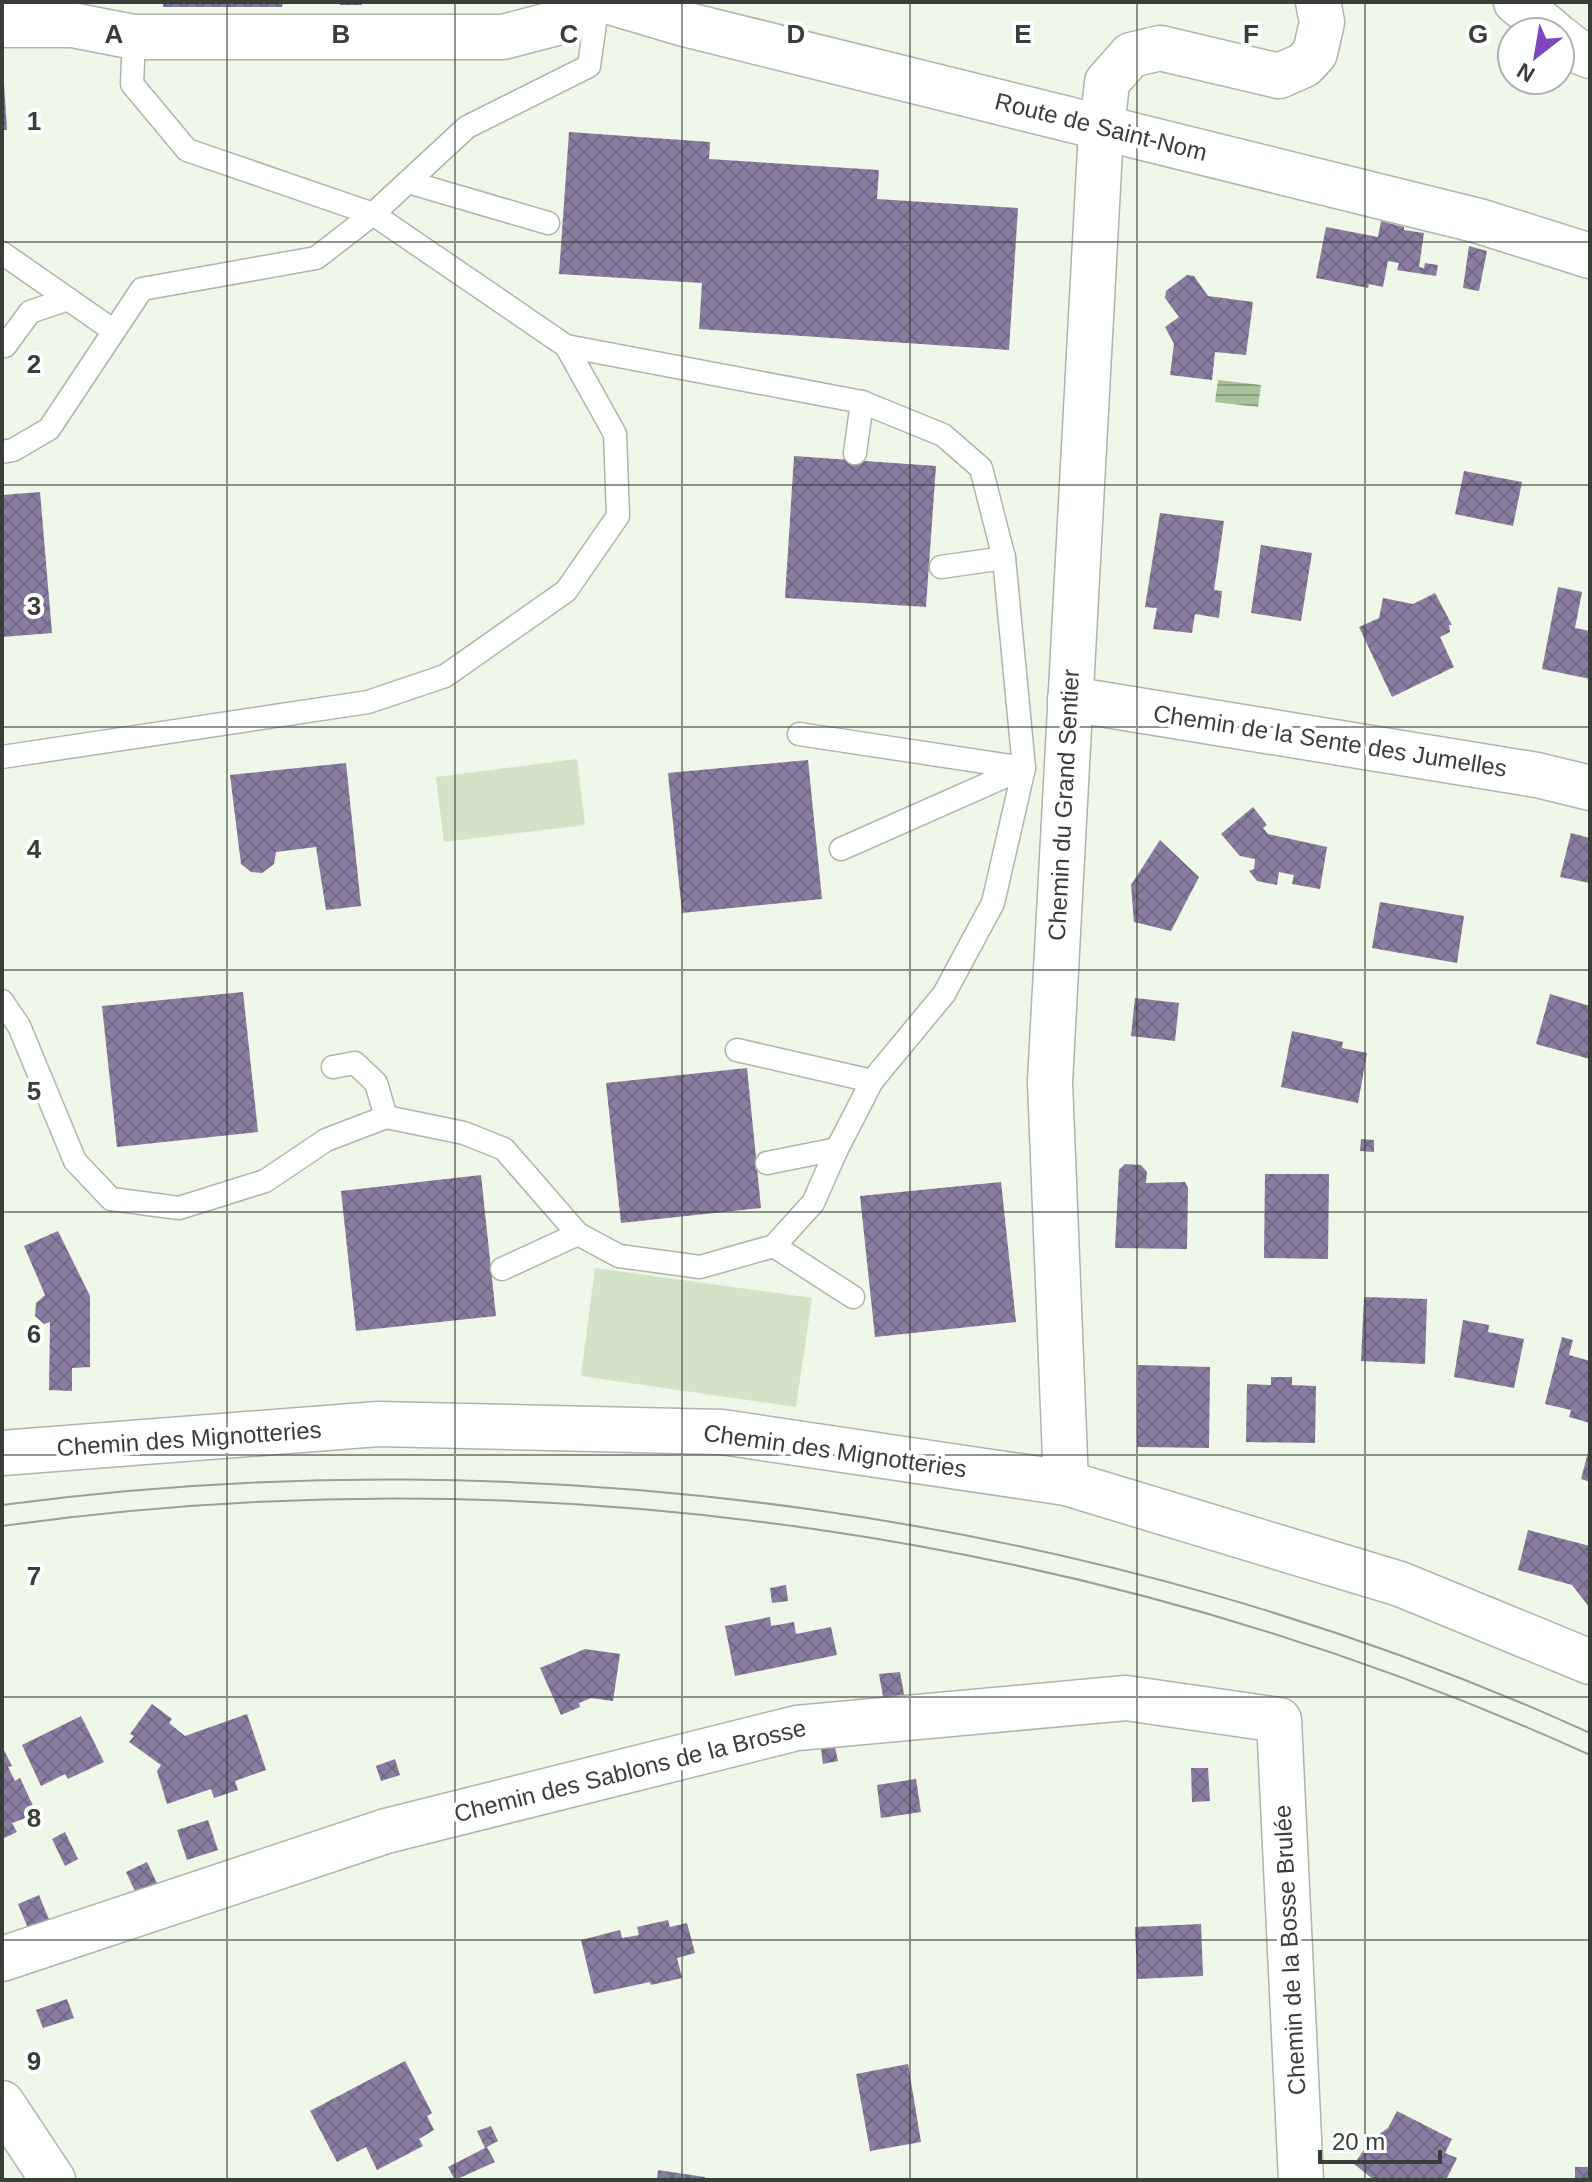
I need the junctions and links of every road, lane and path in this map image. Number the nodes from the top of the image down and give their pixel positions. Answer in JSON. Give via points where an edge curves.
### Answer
{"nodes":[{"id":1,"x":595,"y":2,"type":"edge"},
{"id":2,"x":610,"y":2,"type":"edge"},
{"id":3,"x":1318,"y":2,"type":"edge"},
{"id":4,"x":1516,"y":2,"type":"edge"},
{"id":5,"x":1533,"y":16,"type":"edge"},
{"id":6,"x":2,"y":25,"type":"edge"},
{"id":7,"x":134,"y":37,"type":"junction"},
{"id":8,"x":1104,"y":127,"type":"junction"},
{"id":9,"x":408,"y":182,"type":"junction"},
{"id":10,"x":373,"y":214,"type":"junction"},
{"id":11,"x":548,"y":223,"type":"dead end"},
{"id":12,"x":2,"y":253,"type":"edge"},
{"id":13,"x":1590,"y":256,"type":"edge"},
{"id":14,"x":68,"y":299,"type":"junction"},
{"id":15,"x":114,"y":331,"type":"junction"},
{"id":16,"x":2,"y":346,"type":"edge"},
{"id":17,"x":566,"y":346,"type":"junction"},
{"id":18,"x":862,"y":402,"type":"junction"},
{"id":19,"x":2,"y":452,"type":"edge"},
{"id":20,"x":855,"y":453,"type":"dead end"},
{"id":21,"x":1004,"y":558,"type":"junction"},
{"id":22,"x":941,"y":567,"type":"dead end"},
{"id":23,"x":1070,"y":699,"type":"junction"},
{"id":24,"x":799,"y":734,"type":"dead end"},
{"id":25,"x":2,"y":757,"type":"edge"},
{"id":26,"x":1024,"y":768,"type":"junction"},
{"id":27,"x":1590,"y":788,"type":"edge"},
{"id":28,"x":841,"y":849,"type":"dead end"},
{"id":29,"x":2,"y":1001,"type":"edge"},
{"id":30,"x":737,"y":1050,"type":"dead end"},
{"id":31,"x":333,"y":1067,"type":"dead end"},
{"id":32,"x":872,"y":1081,"type":"junction"},
{"id":33,"x":386,"y":1117,"type":"junction"},
{"id":34,"x":837,"y":1149,"type":"junction"},
{"id":35,"x":767,"y":1163,"type":"dead end"},
{"id":36,"x":578,"y":1234,"type":"junction"},
{"id":37,"x":774,"y":1246,"type":"junction"},
{"id":38,"x":502,"y":1269,"type":"dead end"},
{"id":39,"x":853,"y":1297,"type":"dead end"},
{"id":40,"x":2,"y":1453,"type":"edge"},
{"id":41,"x":1066,"y":1483,"type":"junction"},
{"id":42,"x":1590,"y":1662,"type":"edge"},
{"id":43,"x":1279,"y":1720,"type":"joint"},
{"id":44,"x":2,"y":1959,"type":"edge"},
{"id":45,"x":2,"y":2103,"type":"edge"},
{"id":46,"x":53,"y":2180,"type":"edge"},
{"id":47,"x":1301,"y":2180,"type":"edge"}],
"edges":[{"from":1,"to":7,"type":"street","via":[[568,20],[503,37]]},
{"from":1,"to":9,"type":"lane","via":[[589,66],[467,127]]},
{"from":2,"to":8,"type":"street","name":"Route de Saint-Nom"},
{"from":3,"to":8,"type":"street","name":"Chemin du Grand Sentier","via":[[1322,22],[1315,53],[1304,65],[1279,76],[1160,48],[1131,55],[1107,82]]},
{"from":4,"to":5,"type":"street"},
{"from":6,"to":7,"type":"street","via":[[72,25]]},
{"from":7,"to":10,"type":"lane","via":[[132,84],[187,150]]},
{"from":8,"to":13,"type":"street","name":"Route de Saint-Nom","via":[[1479,221]]},
{"from":8,"to":23,"type":"street","name":"Chemin du Grand Sentier"},
{"from":9,"to":10,"type":"lane"},
{"from":9,"to":11,"type":"lane"},
{"from":10,"to":15,"type":"lane","via":[[316,258],[142,289]]},
{"from":10,"to":17,"type":"lane"},
{"from":12,"to":14,"type":"lane"},
{"from":14,"to":15,"type":"lane"},
{"from":14,"to":16,"type":"lane","via":[[30,312]]},
{"from":15,"to":19,"type":"lane","via":[[49,429]]},
{"from":17,"to":18,"type":"lane"},
{"from":17,"to":25,"type":"lane","via":[[615,434],[618,516],[566,591],[445,676],[368,702]]},
{"from":18,"to":20,"type":"lane"},
{"from":18,"to":21,"type":"lane","via":[[943,435],[981,468]]},
{"from":21,"to":22,"type":"lane"},
{"from":21,"to":26,"type":"lane"},
{"from":23,"to":27,"type":"street","name":"Chemin de la Sente des Jumelles"},
{"from":23,"to":41,"type":"street","name":"Chemin du Grand Sentier","via":[[1050,1082]]},
{"from":24,"to":26,"type":"lane"},
{"from":26,"to":28,"type":"lane"},
{"from":26,"to":32,"type":"lane","via":[[993,903],[944,994]]},
{"from":29,"to":33,"type":"lane","via":[[19,1026],[75,1161],[111,1199],[179,1208],[265,1181],[326,1140]]},
{"from":30,"to":32,"type":"lane"},
{"from":31,"to":33,"type":"lane","via":[[355,1063],[376,1083]]},
{"from":32,"to":34,"type":"lane"},
{"from":33,"to":36,"type":"lane","via":[[464,1133],[504,1149]]},
{"from":34,"to":35,"type":"lane"},
{"from":34,"to":37,"type":"lane","via":[[813,1203]]},
{"from":36,"to":37,"type":"lane","via":[[619,1256],[700,1267]]},
{"from":36,"to":38,"type":"lane"},
{"from":37,"to":39,"type":"lane"},
{"from":40,"to":41,"type":"street","name":"Chemin des Mignotteries","via":[[378,1424],[722,1432]]},
{"from":41,"to":42,"type":"street","name":"Chemin des Mignotteries","via":[[1400,1584]]},
{"from":43,"to":44,"type":"street","name":"Chemin des Sablons de la Brosse","via":[[1126,1698],[797,1728],[386,1831]]},
{"from":43,"to":47,"type":"street","name":"Chemin de la Bosse Brulée"},
{"from":45,"to":46,"type":"street"}]}
